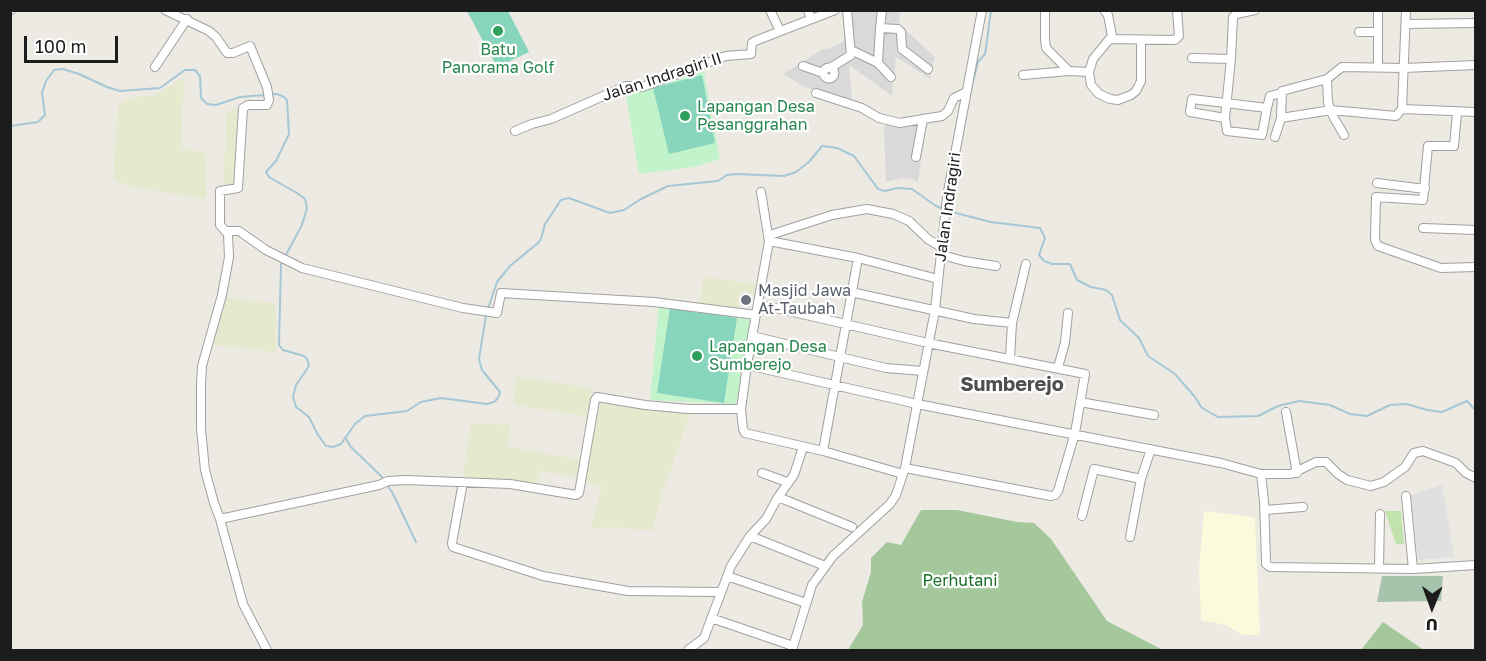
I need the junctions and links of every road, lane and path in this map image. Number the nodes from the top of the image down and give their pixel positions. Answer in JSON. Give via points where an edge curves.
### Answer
{"nodes":[{"id":1,"x":165,"y":10,"type":"edge"},
{"id":2,"x":770,"y":10,"type":"edge"},
{"id":3,"x":835,"y":10,"type":"edge"},
{"id":4,"x":847,"y":10,"type":"edge"},
{"id":5,"x":882,"y":10,"type":"edge"},
{"id":6,"x":982,"y":10,"type":"edge"},
{"id":7,"x":1046,"y":10,"type":"edge"},
{"id":8,"x":1104,"y":10,"type":"edge"},
{"id":9,"x":1177,"y":10,"type":"edge"},
{"id":10,"x":1255,"y":10,"type":"edge"},
{"id":11,"x":1378,"y":10,"type":"edge"},
{"id":12,"x":1406,"y":10,"type":"edge"},
{"id":13,"x":809,"y":15,"type":"edge"},
{"id":14,"x":187,"y":19,"type":"junction"},
{"id":15,"x":1476,"y":23,"type":"edge"},
{"id":16,"x":1406,"y":24,"type":"junction"},
{"id":17,"x":880,"y":28,"type":"junction"},
{"id":18,"x":780,"y":31,"type":"junction"},
{"id":19,"x":1359,"y":32,"type":"dead end"},
{"id":20,"x":1378,"y":32,"type":"junction"},
{"id":21,"x":1111,"y":39,"type":"junction"},
{"id":22,"x":1141,"y":40,"type":"junction"},
{"id":23,"x":851,"y":50,"type":"junction"},
{"id":24,"x":1192,"y":58,"type":"dead end"},
{"id":25,"x":1231,"y":59,"type":"junction"},
{"id":26,"x":878,"y":63,"type":"junction"},
{"id":27,"x":1476,"y":64,"type":"edge"},
{"id":28,"x":803,"y":66,"type":"dead end"},
{"id":29,"x":1378,"y":66,"type":"junction"},
{"id":30,"x":155,"y":67,"type":"dead end"},
{"id":31,"x":1403,"y":68,"type":"junction"},
{"id":32,"x":928,"y":69,"type":"dead end"},
{"id":33,"x":1069,"y":71,"type":"junction"},
{"id":34,"x":1089,"y":72,"type":"junction"},
{"id":35,"x":1023,"y":75,"type":"dead end"},
{"id":36,"x":891,"y":77,"type":"dead end"},
{"id":37,"x":1327,"y":79,"type":"junction"},
{"id":38,"x":966,"y":92,"type":"junction"},
{"id":39,"x":816,"y":93,"type":"dead end"},
{"id":40,"x":1281,"y":93,"type":"junction"},
{"id":41,"x":1227,"y":103,"type":"junction"},
{"id":42,"x":1267,"y":108,"type":"junction"},
{"id":43,"x":1402,"y":109,"type":"junction"},
{"id":44,"x":1331,"y":110,"type":"junction"},
{"id":45,"x":1476,"y":112,"type":"edge"},
{"id":46,"x":1457,"y":113,"type":"junction"},
{"id":47,"x":1225,"y":118,"type":"junction"},
{"id":48,"x":1281,"y":118,"type":"junction"},
{"id":49,"x":923,"y":119,"type":"junction"},
{"id":50,"x":515,"y":131,"type":"dead end"},
{"id":51,"x":1344,"y":135,"type":"dead end"},
{"id":52,"x":1275,"y":137,"type":"dead end"},
{"id":53,"x":916,"y":157,"type":"dead end"},
{"id":54,"x":1377,"y":183,"type":"dead end"},
{"id":55,"x":1425,"y":189,"type":"junction"},
{"id":56,"x":761,"y":192,"type":"dead end"},
{"id":57,"x":1423,"y":228,"type":"dead end"},
{"id":58,"x":1476,"y":230,"type":"edge"},
{"id":59,"x":227,"y":231,"type":"junction"},
{"id":60,"x":769,"y":238,"type":"junction"},
{"id":61,"x":942,"y":251,"type":"junction"},
{"id":62,"x":858,"y":258,"type":"junction"},
{"id":63,"x":1026,"y":264,"type":"dead end"},
{"id":64,"x":996,"y":266,"type":"dead end"},
{"id":65,"x":1476,"y":267,"type":"edge"},
{"id":66,"x":938,"y":279,"type":"junction"},
{"id":67,"x":851,"y":292,"type":"junction"},
{"id":68,"x":758,"y":304,"type":"junction"},
{"id":69,"x":935,"y":310,"type":"junction"},
{"id":70,"x":1068,"y":313,"type":"dead end"},
{"id":71,"x":756,"y":315,"type":"junction"},
{"id":72,"x":845,"y":322,"type":"junction"},
{"id":73,"x":1012,"y":323,"type":"junction"},
{"id":74,"x":752,"y":336,"type":"junction"},
{"id":75,"x":928,"y":343,"type":"junction"},
{"id":76,"x":840,"y":357,"type":"junction"},
{"id":77,"x":1010,"y":358,"type":"junction"},
{"id":78,"x":747,"y":365,"type":"junction"},
{"id":79,"x":1058,"y":367,"type":"junction"},
{"id":80,"x":922,"y":371,"type":"junction"},
{"id":81,"x":836,"y":384,"type":"junction"},
{"id":82,"x":1080,"y":402,"type":"junction"},
{"id":83,"x":917,"y":404,"type":"junction"},
{"id":84,"x":741,"y":409,"type":"junction"},
{"id":85,"x":1286,"y":412,"type":"dead end"},
{"id":86,"x":1154,"y":415,"type":"dead end"},
{"id":87,"x":1075,"y":433,"type":"junction"},
{"id":88,"x":803,"y":447,"type":"junction"},
{"id":89,"x":1151,"y":449,"type":"junction"},
{"id":90,"x":824,"y":451,"type":"junction"},
{"id":91,"x":904,"y":471,"type":"junction"},
{"id":92,"x":762,"y":473,"type":"dead end"},
{"id":93,"x":1297,"y":473,"type":"junction"},
{"id":94,"x":1261,"y":474,"type":"junction"},
{"id":95,"x":1476,"y":478,"type":"edge"},
{"id":96,"x":1141,"y":479,"type":"junction"},
{"id":97,"x":463,"y":482,"type":"junction"},
{"id":98,"x":787,"y":482,"type":"junction"},
{"id":99,"x":1406,"y":496,"type":"dead end"},
{"id":100,"x":778,"y":497,"type":"junction"},
{"id":101,"x":1303,"y":507,"type":"dead end"},
{"id":102,"x":1265,"y":510,"type":"junction"},
{"id":103,"x":1380,"y":514,"type":"dead end"},
{"id":104,"x":1082,"y":516,"type":"dead end"},
{"id":105,"x":220,"y":519,"type":"junction"},
{"id":106,"x":852,"y":526,"type":"dead end"},
{"id":107,"x":750,"y":536,"type":"junction"},
{"id":108,"x":1130,"y":537,"type":"dead end"},
{"id":109,"x":825,"y":566,"type":"junction"},
{"id":110,"x":1476,"y":566,"type":"edge"},
{"id":111,"x":1379,"y":568,"type":"junction"},
{"id":112,"x":1413,"y":569,"type":"junction"},
{"id":113,"x":727,"y":576,"type":"junction"},
{"id":114,"x":720,"y":592,"type":"junction"},
{"id":115,"x":806,"y":603,"type":"junction"},
{"id":116,"x":711,"y":618,"type":"junction"},
{"id":117,"x":793,"y":648,"type":"edge"},
{"id":118,"x":267,"y":651,"type":"edge"},
{"id":119,"x":688,"y":651,"type":"edge"}],
"edges":[{"from":1,"to":14,"type":"street"},
{"from":2,"to":18,"type":"street"},
{"from":3,"to":13,"type":"street","name":"Jalan Indragiri II"},
{"from":4,"to":23,"type":"street"},
{"from":5,"to":17,"type":"street"},
{"from":6,"to":38,"type":"street","name":"Jalan Indragiri"},
{"from":7,"to":33,"type":"street","via":[[1046,48]]},
{"from":8,"to":21,"type":"street"},
{"from":9,"to":22,"type":"street","via":[[1177,39]]},
{"from":10,"to":25,"type":"street","via":[[1233,17]]},
{"from":11,"to":20,"type":"street"},
{"from":12,"to":16,"type":"street"},
{"from":13,"to":18,"type":"street","name":"Jalan Indragiri II"},
{"from":14,"to":30,"type":"street"},
{"from":14,"to":59,"type":"street","via":[[213,34],[226,53],[250,46],[267,87],[269,104],[243,108],[239,185],[235,190],[220,191],[220,225]]},
{"from":15,"to":16,"type":"street"},
{"from":16,"to":31,"type":"street"},
{"from":17,"to":26,"type":"street"},
{"from":17,"to":32,"type":"street","via":[[900,30],[902,49]]},
{"from":18,"to":50,"type":"street","name":"Jalan Indragiri II","via":[[753,42],[751,54],[726,56],[642,87],[626,86]]},
{"from":19,"to":20,"type":"street"},
{"from":20,"to":29,"type":"street"},
{"from":21,"to":22,"type":"street"},
{"from":21,"to":34,"type":"street","via":[[1093,58]]},
{"from":22,"to":34,"type":"street","via":[[1141,81],[1131,95],[1118,100],[1103,97],[1091,85]]},
{"from":23,"to":26,"type":"street"},
{"from":23,"to":28,"type":"street","via":[[849,58],[826,70]]},
{"from":24,"to":25,"type":"street"},
{"from":25,"to":41,"type":"street"},
{"from":26,"to":36,"type":"street"},
{"from":27,"to":31,"type":"street"},
{"from":29,"to":31,"type":"street"},
{"from":29,"to":37,"type":"street","via":[[1342,67]]},
{"from":31,"to":43,"type":"street"},
{"from":33,"to":34,"type":"street"},
{"from":33,"to":35,"type":"street"},
{"from":37,"to":40,"type":"street"},
{"from":37,"to":44,"type":"street"},
{"from":38,"to":49,"type":"street","via":[[954,98],[946,114]]},
{"from":38,"to":61,"type":"street","name":"Jalan Indragiri","via":[[947,197]]},
{"from":39,"to":49,"type":"street","via":[[862,108],[879,118],[903,123]]},
{"from":40,"to":42,"type":"street","via":[[1270,96]]},
{"from":40,"to":48,"type":"street"},
{"from":41,"to":42,"type":"street"},
{"from":41,"to":47,"type":"street"},
{"from":41,"to":47,"type":"street","via":[[1191,100],[1190,112]]},
{"from":42,"to":47,"type":"street","via":[[1261,136],[1227,131]]},
{"from":43,"to":44,"type":"street","via":[[1391,116]]},
{"from":43,"to":46,"type":"street"},
{"from":44,"to":48,"type":"street"},
{"from":44,"to":51,"type":"street"},
{"from":45,"to":46,"type":"street"},
{"from":46,"to":55,"type":"street","via":[[1454,146],[1428,146]]},
{"from":48,"to":52,"type":"street"},
{"from":49,"to":53,"type":"street"},
{"from":54,"to":55,"type":"street"},
{"from":55,"to":65,"type":"street","via":[[1423,200],[1376,197],[1376,244],[1441,268]]},
{"from":56,"to":60,"type":"street"},
{"from":57,"to":58,"type":"street"},
{"from":59,"to":71,"type":"street","via":[[239,231],[302,268],[477,310],[498,312],[501,293],[654,302]]},
{"from":59,"to":105,"type":"street","via":[[228,261],[202,366],[201,385],[205,470]]},
{"from":60,"to":61,"type":"street","via":[[832,215],[867,209],[909,221]]},
{"from":60,"to":62,"type":"street"},
{"from":60,"to":68,"type":"street"},
{"from":61,"to":64,"type":"street","via":[[964,261]]},
{"from":61,"to":66,"type":"street","name":"Jalan Indragiri"},
{"from":62,"to":66,"type":"street"},
{"from":62,"to":67,"type":"street"},
{"from":63,"to":73,"type":"street"},
{"from":66,"to":69,"type":"street","name":"Jalan Indragiri"},
{"from":67,"to":69,"type":"street"},
{"from":67,"to":72,"type":"street"},
{"from":68,"to":71,"type":"street"},
{"from":68,"to":72,"type":"street"},
{"from":69,"to":73,"type":"street"},
{"from":69,"to":75,"type":"street","name":"Jalan Indragiri"},
{"from":70,"to":79,"type":"street"},
{"from":71,"to":74,"type":"street"},
{"from":72,"to":75,"type":"street"},
{"from":72,"to":76,"type":"street"},
{"from":73,"to":77,"type":"street"},
{"from":74,"to":76,"type":"street"},
{"from":74,"to":78,"type":"street"},
{"from":75,"to":77,"type":"street"},
{"from":75,"to":80,"type":"street","name":"Jalan Indragiri"},
{"from":76,"to":80,"type":"street","via":[[886,368]]},
{"from":76,"to":81,"type":"street"},
{"from":77,"to":79,"type":"street"},
{"from":78,"to":81,"type":"street"},
{"from":78,"to":84,"type":"street"},
{"from":79,"to":82,"type":"street","via":[[1085,374]]},
{"from":80,"to":83,"type":"street","name":"Jalan Indragiri"},
{"from":81,"to":83,"type":"street"},
{"from":81,"to":90,"type":"street"},
{"from":82,"to":86,"type":"street"},
{"from":82,"to":87,"type":"street"},
{"from":83,"to":87,"type":"street"},
{"from":83,"to":91,"type":"street","name":"Jalan Indragiri"},
{"from":84,"to":88,"type":"street","via":[[745,433]]},
{"from":84,"to":97,"type":"street","via":[[688,409],[600,396],[595,399],[578,495],[510,484]]},
{"from":85,"to":93,"type":"street"},
{"from":87,"to":89,"type":"street"},
{"from":87,"to":91,"type":"street","via":[[1058,491],[1051,496]]},
{"from":88,"to":90,"type":"street"},
{"from":88,"to":98,"type":"street","via":[[794,475]]},
{"from":89,"to":94,"type":"street"},
{"from":89,"to":96,"type":"street"},
{"from":90,"to":91,"type":"street"},
{"from":91,"to":109,"type":"street","name":"Jalan Indragiri","via":[[890,504]]},
{"from":92,"to":98,"type":"street"},
{"from":93,"to":94,"type":"street"},
{"from":93,"to":95,"type":"street","via":[[1316,462],[1326,462],[1347,480],[1368,486],[1380,484],[1405,466],[1414,453],[1423,451],[1456,463]]},
{"from":94,"to":102,"type":"street"},
{"from":96,"to":104,"type":"street","via":[[1094,469]]},
{"from":96,"to":108,"type":"street"},
{"from":97,"to":105,"type":"street","via":[[385,483]]},
{"from":97,"to":114,"type":"street","via":[[453,547],[543,576],[628,591]]},
{"from":98,"to":100,"type":"street"},
{"from":99,"to":112,"type":"street"},
{"from":100,"to":106,"type":"street"},
{"from":100,"to":107,"type":"street","via":[[766,519]]},
{"from":101,"to":102,"type":"street"},
{"from":102,"to":111,"type":"street","via":[[1266,564],[1270,567]]},
{"from":103,"to":111,"type":"street"},
{"from":105,"to":118,"type":"street","via":[[243,604]]},
{"from":107,"to":109,"type":"street"},
{"from":107,"to":113,"type":"street"},
{"from":109,"to":115,"type":"street","name":"Jalan Indragiri"},
{"from":110,"to":112,"type":"street"},
{"from":111,"to":112,"type":"street"},
{"from":113,"to":114,"type":"street"},
{"from":113,"to":115,"type":"street"},
{"from":114,"to":116,"type":"street"},
{"from":115,"to":117,"type":"street","name":"Jalan Indragiri"},
{"from":116,"to":117,"type":"street"},
{"from":116,"to":119,"type":"street","via":[[704,638]]}]}
